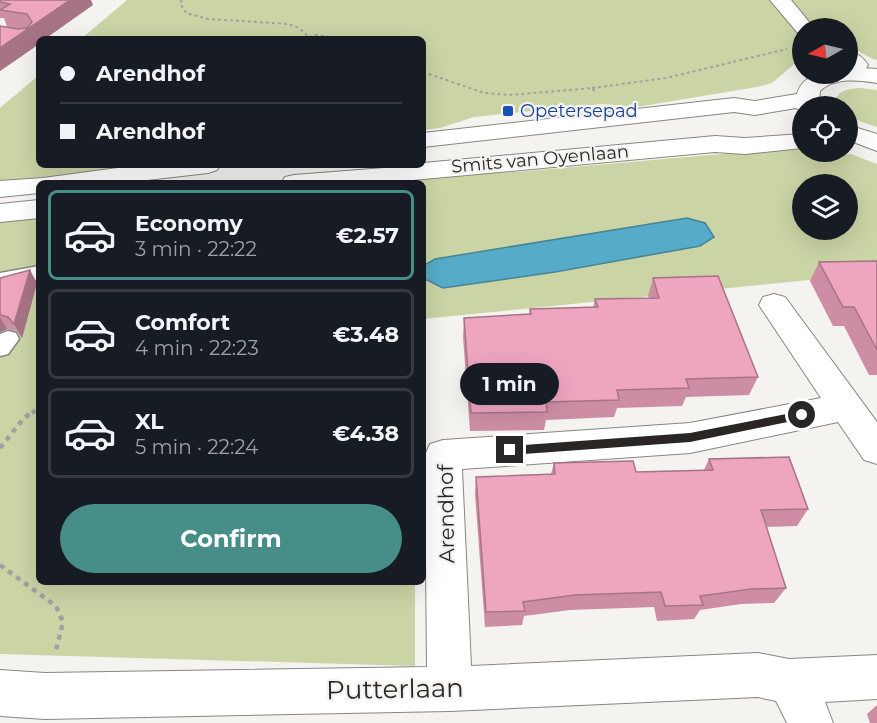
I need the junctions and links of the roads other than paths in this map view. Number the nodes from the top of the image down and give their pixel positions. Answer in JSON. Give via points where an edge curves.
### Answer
{"nodes":[{"id":1,"x":780,"y":0,"type":"edge"},
{"id":2,"x":792,"y":19,"type":"edge"},
{"id":3,"x":858,"y":75,"type":"edge"},
{"id":4,"x":877,"y":76,"type":"edge"},
{"id":5,"x":792,"y":82,"type":"edge"},
{"id":6,"x":792,"y":104,"type":"edge"},
{"id":7,"x":734,"y":105,"type":"junction"},
{"id":8,"x":792,"y":131,"type":"edge"},
{"id":9,"x":858,"y":135,"type":"edge"},
{"id":10,"x":426,"y":140,"type":"edge"},
{"id":11,"x":792,"y":142,"type":"edge"},
{"id":12,"x":877,"y":142,"type":"edge"},
{"id":13,"x":715,"y":144,"type":"junction"},
{"id":14,"x":858,"y":148,"type":"edge"},
{"id":15,"x":877,"y":155,"type":"edge"},
{"id":16,"x":182,"y":168,"type":"edge"},
{"id":17,"x":79,"y":180,"type":"edge"},
{"id":18,"x":326,"y":180,"type":"edge"},
{"id":19,"x":36,"y":185,"type":"edge"},
{"id":20,"x":0,"y":189,"type":"edge"},
{"id":21,"x":36,"y":209,"type":"edge"},
{"id":22,"x":0,"y":213,"type":"edge"},
{"id":23,"x":0,"y":280,"type":"edge"},
{"id":24,"x":28,"y":281,"type":"edge"},
{"id":25,"x":774,"y":305,"type":"dead end"},
{"id":26,"x":846,"y":406,"type":"junction"},
{"id":27,"x":877,"y":449,"type":"edge"},
{"id":28,"x":877,"y":677,"type":"edge"},
{"id":29,"x":789,"y":681,"type":"junction"},
{"id":30,"x":450,"y":689,"type":"junction"},
{"id":31,"x":0,"y":693,"type":"edge"},
{"id":32,"x":810,"y":723,"type":"edge"}],
"edges":[{"from":1,"to":2,"type":"main road"},
{"from":3,"to":4,"type":"main road"},
{"from":5,"to":7,"type":"main road","name":"Smits van Oyenlaan","via":[[783,90]]},
{"from":6,"to":7,"type":"main road","name":"Smits van Oyenlaan","via":[[755,108]]},
{"from":7,"to":10,"type":"main road","name":"Smits van Oyenlaan"},
{"from":8,"to":13,"type":"main road","name":"Smits van Oyenlaan","via":[[736,137]]},
{"from":9,"to":12,"type":"main road"},
{"from":11,"to":13,"type":"main road","name":"Smits van Oyenlaan"},
{"from":13,"to":18,"type":"main road","name":"Smits van Oyenlaan"},
{"from":14,"to":15,"type":"main road"},
{"from":16,"to":17,"type":"main road"},
{"from":19,"to":20,"type":"main road"},
{"from":21,"to":22,"type":"main road"},
{"from":23,"to":24,"type":"lane"},
{"from":25,"to":26,"type":"main road"},
{"from":26,"to":27,"type":"main road"},
{"from":26,"to":30,"type":"main road","name":"Arendhof","via":[[690,438],[443,455]]},
{"from":28,"to":29,"type":"main road"},
{"from":29,"to":30,"type":"main road","name":"Putterlaan","via":[[758,675]]},
{"from":29,"to":32,"type":"main road"},
{"from":30,"to":31,"type":"main road","name":"Putterlaan","via":[[45,696]]}]}
